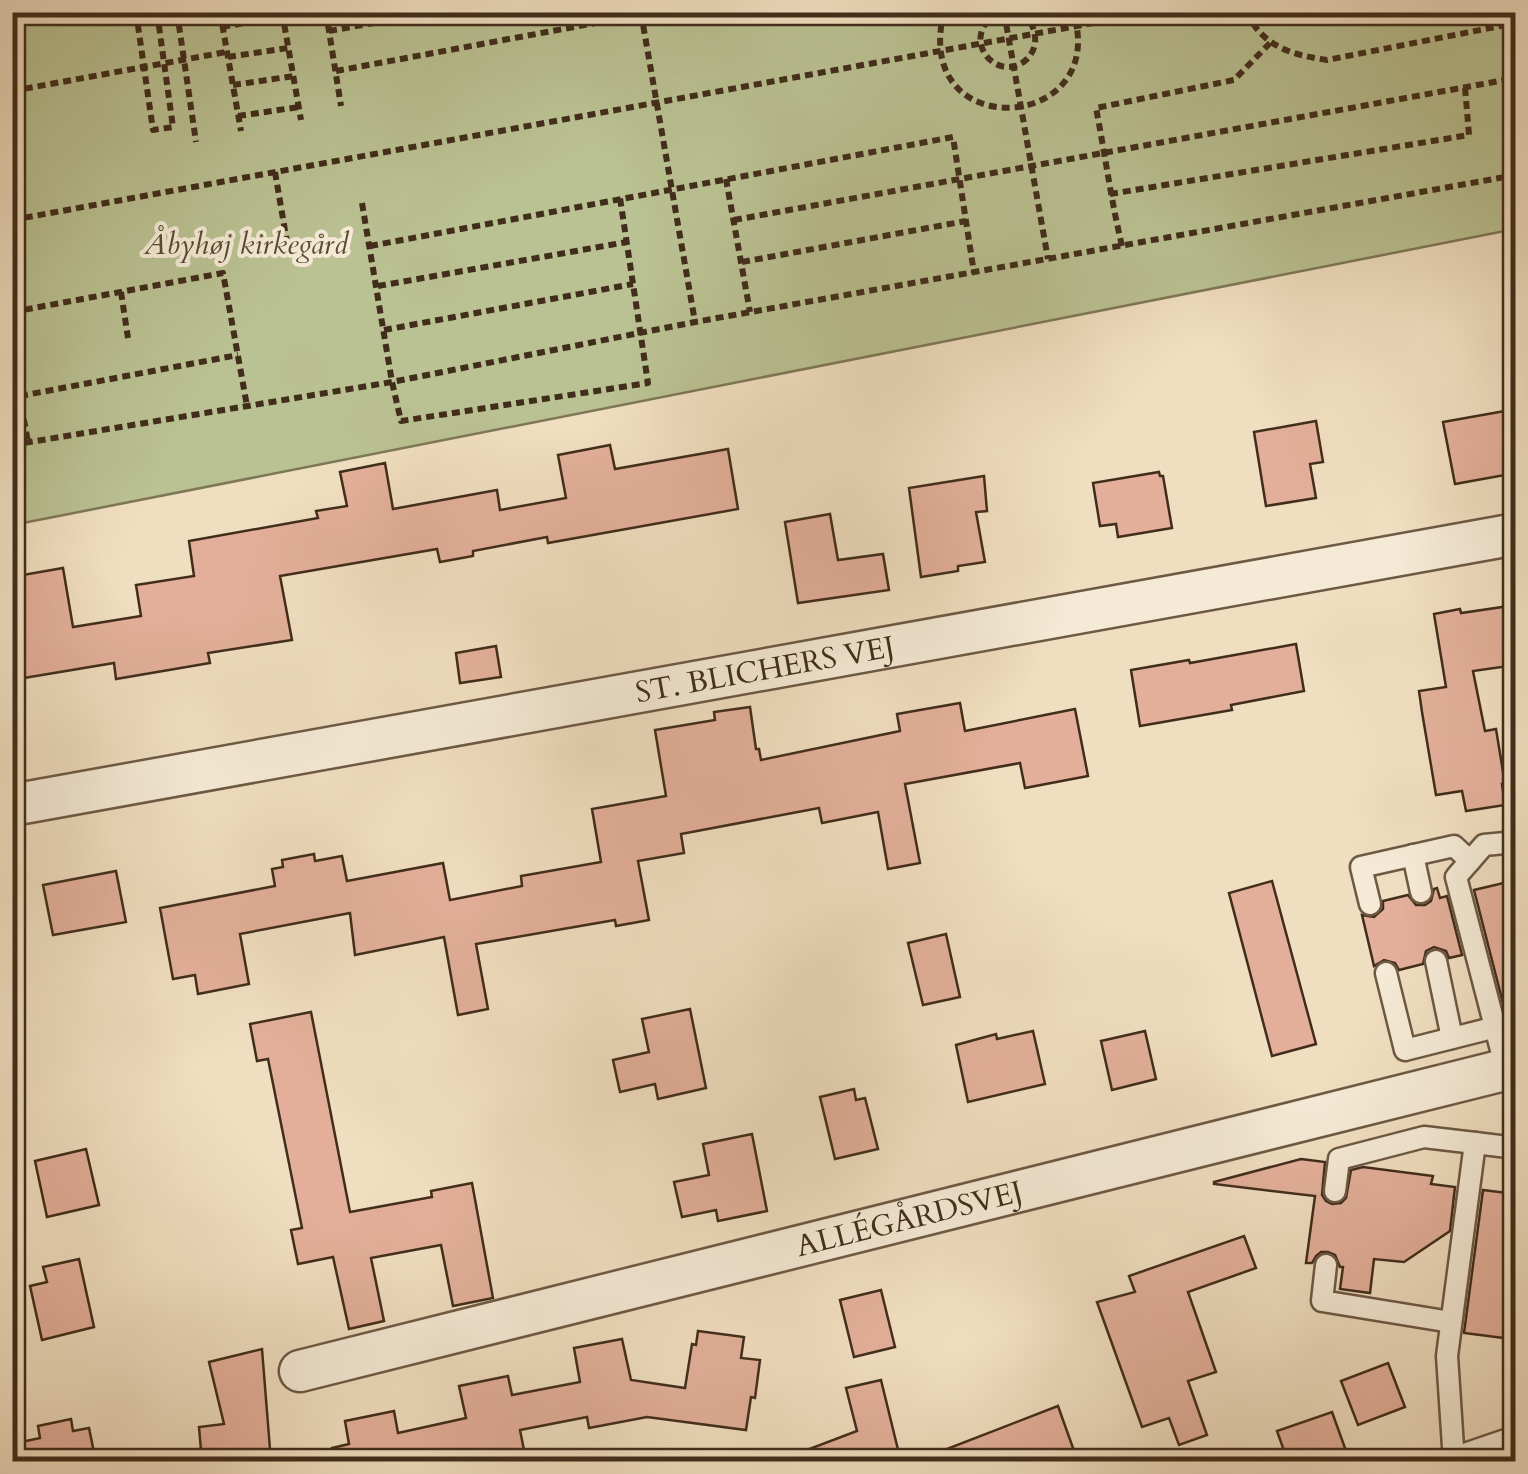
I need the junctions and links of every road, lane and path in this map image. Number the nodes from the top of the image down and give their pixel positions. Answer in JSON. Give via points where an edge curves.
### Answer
{"nodes":[{"id":1,"x":136,"y":12,"type":"edge"},
{"id":2,"x":156,"y":12,"type":"edge"},
{"id":3,"x":176,"y":12,"type":"edge"},
{"id":4,"x":220,"y":12,"type":"edge"},
{"id":5,"x":326,"y":12,"type":"edge"},
{"id":6,"x":435,"y":12,"type":"edge"},
{"id":7,"x":582,"y":12,"type":"edge"},
{"id":8,"x":655,"y":12,"type":"edge"},
{"id":9,"x":944,"y":12,"type":"edge"},
{"id":10,"x":1001,"y":12,"type":"edge"},
{"id":11,"x":1017,"y":12,"type":"edge"},
{"id":12,"x":1073,"y":12,"type":"edge"},
{"id":13,"x":1154,"y":12,"type":"edge"},
{"id":14,"x":1247,"y":12,"type":"edge"},
{"id":15,"x":282,"y":14,"type":"edge"},
{"id":16,"x":641,"y":14,"type":"edge"},
{"id":17,"x":1514,"y":23,"type":"edge"},
{"id":18,"x":584,"y":26,"type":"junction"},
{"id":19,"x":1078,"y":26,"type":"junction"},
{"id":20,"x":222,"y":28,"type":"junction"},
{"id":21,"x":329,"y":31,"type":"junction"},
{"id":22,"x":1036,"y":34,"type":"junction"},
{"id":23,"x":1516,"y":35,"type":"edge"},
{"id":24,"x":1008,"y":39,"type":"junction"},
{"id":25,"x":1270,"y":43,"type":"junction"},
{"id":26,"x":980,"y":44,"type":"junction"},
{"id":27,"x":288,"y":48,"type":"junction"},
{"id":28,"x":939,"y":52,"type":"junction"},
{"id":29,"x":227,"y":54,"type":"junction"},
{"id":30,"x":183,"y":60,"type":"junction"},
{"id":31,"x":164,"y":63,"type":"junction"},
{"id":32,"x":1013,"y":66,"type":"junction"},
{"id":33,"x":144,"y":67,"type":"junction"},
{"id":34,"x":336,"y":71,"type":"junction"},
{"id":35,"x":294,"y":76,"type":"junction"},
{"id":36,"x":1516,"y":78,"type":"edge"},
{"id":37,"x":232,"y":84,"type":"junction"},
{"id":38,"x":1465,"y":87,"type":"junction"},
{"id":39,"x":12,"y":91,"type":"edge"},
{"id":40,"x":657,"y":102,"type":"junction"},
{"id":41,"x":342,"y":106,"type":"dead end"},
{"id":42,"x":299,"y":107,"type":"junction"},
{"id":43,"x":1021,"y":107,"type":"junction"},
{"id":44,"x":238,"y":116,"type":"junction"},
{"id":45,"x":301,"y":120,"type":"dead end"},
{"id":46,"x":241,"y":132,"type":"dead end"},
{"id":47,"x":196,"y":142,"type":"dead end"},
{"id":48,"x":1105,"y":153,"type":"junction"},
{"id":49,"x":1032,"y":166,"type":"junction"},
{"id":50,"x":275,"y":172,"type":"junction"},
{"id":51,"x":1516,"y":175,"type":"edge"},
{"id":52,"x":726,"y":179,"type":"junction"},
{"id":53,"x":960,"y":179,"type":"junction"},
{"id":54,"x":672,"y":188,"type":"junction"},
{"id":55,"x":1110,"y":194,"type":"junction"},
{"id":56,"x":620,"y":198,"type":"junction"},
{"id":57,"x":362,"y":204,"type":"dead end"},
{"id":58,"x":12,"y":220,"type":"edge"},
{"id":59,"x":734,"y":220,"type":"junction"},
{"id":60,"x":966,"y":221,"type":"junction"},
{"id":61,"x":627,"y":242,"type":"junction"},
{"id":62,"x":370,"y":246,"type":"junction"},
{"id":63,"x":1122,"y":246,"type":"junction"},
{"id":64,"x":288,"y":248,"type":"dead end"},
{"id":65,"x":1048,"y":259,"type":"junction"},
{"id":66,"x":742,"y":262,"type":"junction"},
{"id":67,"x":974,"y":272,"type":"junction"},
{"id":68,"x":633,"y":284,"type":"junction"},
{"id":69,"x":378,"y":286,"type":"junction"},
{"id":70,"x":120,"y":292,"type":"junction"},
{"id":71,"x":12,"y":312,"type":"edge"},
{"id":72,"x":750,"y":312,"type":"junction"},
{"id":73,"x":695,"y":322,"type":"junction"},
{"id":74,"x":384,"y":330,"type":"junction"},
{"id":75,"x":640,"y":333,"type":"junction"},
{"id":76,"x":128,"y":338,"type":"dead end"},
{"id":77,"x":238,"y":354,"type":"junction"},
{"id":78,"x":12,"y":355,"type":"edge"},
{"id":79,"x":392,"y":382,"type":"junction"},
{"id":80,"x":20,"y":396,"type":"junction"},
{"id":81,"x":247,"y":406,"type":"junction"},
{"id":82,"x":28,"y":442,"type":"junction"},
{"id":83,"x":12,"y":445,"type":"edge"},
{"id":84,"x":1516,"y":534,"type":"edge"},
{"id":85,"x":12,"y":805,"type":"edge"},
{"id":86,"x":1516,"y":842,"type":"edge"},
{"id":87,"x":1413,"y":856,"type":"junction"},
{"id":88,"x":1470,"y":862,"type":"junction"},
{"id":89,"x":1421,"y":892,"type":"dead end"},
{"id":90,"x":1370,"y":904,"type":"dead end"},
{"id":91,"x":1436,"y":961,"type":"dead end"},
{"id":92,"x":1386,"y":973,"type":"dead end"},
{"id":93,"x":1505,"y":1025,"type":"edge"},
{"id":94,"x":1452,"y":1038,"type":"junction"},
{"id":95,"x":1511,"y":1068,"type":"edge"},
{"id":96,"x":1475,"y":1143,"type":"junction"},
{"id":97,"x":1516,"y":1148,"type":"edge"},
{"id":98,"x":1335,"y":1191,"type":"dead end"},
{"id":99,"x":1326,"y":1265,"type":"dead end"},
{"id":100,"x":1451,"y":1322,"type":"junction"},
{"id":101,"x":300,"y":1371,"type":"dead end"},
{"id":102,"x":1516,"y":1446,"type":"edge"},
{"id":103,"x":1454,"y":1462,"type":"edge"},
{"id":104,"x":1472,"y":1462,"type":"edge"}],
"edges":[{"from":1,"to":33,"type":"path"},
{"from":2,"to":31,"type":"path"},
{"from":3,"to":30,"type":"path"},
{"from":4,"to":20,"type":"path"},
{"from":5,"to":21,"type":"path"},
{"from":6,"to":21,"type":"path"},
{"from":7,"to":18,"type":"path"},
{"from":8,"to":16,"type":"path"},
{"from":9,"to":28,"type":"path"},
{"from":10,"to":24,"type":"path"},
{"from":10,"to":26,"type":"path","via":[[986,20]]},
{"from":11,"to":22,"type":"path"},
{"from":12,"to":19,"type":"path"},
{"from":13,"to":19,"type":"path"},
{"from":14,"to":25,"type":"path"},
{"from":15,"to":20,"type":"path"},
{"from":15,"to":27,"type":"path"},
{"from":16,"to":18,"type":"path"},
{"from":16,"to":40,"type":"path"},
{"from":17,"to":23,"type":"path"},
{"from":17,"to":25,"type":"path","via":[[1327,60],[1296,56]]},
{"from":18,"to":34,"type":"path"},
{"from":19,"to":22,"type":"path"},
{"from":19,"to":43,"type":"path","via":[[1074,66],[1064,83]]},
{"from":20,"to":29,"type":"path"},
{"from":21,"to":34,"type":"path"},
{"from":22,"to":24,"type":"path"},
{"from":22,"to":32,"type":"path","via":[[1029,57]]},
{"from":24,"to":26,"type":"path"},
{"from":24,"to":32,"type":"path"},
{"from":25,"to":48,"type":"path","via":[[1234,80],[1096,108]]},
{"from":26,"to":28,"type":"path"},
{"from":26,"to":32,"type":"path","via":[[994,64]]},
{"from":27,"to":29,"type":"path"},
{"from":27,"to":35,"type":"path"},
{"from":28,"to":40,"type":"path"},
{"from":28,"to":43,"type":"path","via":[[972,100]]},
{"from":29,"to":30,"type":"path"},
{"from":29,"to":37,"type":"path"},
{"from":30,"to":31,"type":"path"},
{"from":30,"to":47,"type":"path"},
{"from":31,"to":33,"type":"path"},
{"from":31,"to":33,"type":"path","via":[[173,127],[153,130]]},
{"from":32,"to":43,"type":"path"},
{"from":33,"to":39,"type":"path"},
{"from":34,"to":41,"type":"path"},
{"from":35,"to":37,"type":"path"},
{"from":35,"to":42,"type":"path"},
{"from":36,"to":38,"type":"path"},
{"from":37,"to":44,"type":"path"},
{"from":38,"to":48,"type":"path"},
{"from":38,"to":55,"type":"path","via":[[1469,134]]},
{"from":40,"to":50,"type":"path"},
{"from":40,"to":54,"type":"path"},
{"from":42,"to":44,"type":"path"},
{"from":42,"to":45,"type":"path"},
{"from":43,"to":49,"type":"path"},
{"from":44,"to":46,"type":"path"},
{"from":48,"to":49,"type":"path"},
{"from":48,"to":55,"type":"path"},
{"from":49,"to":53,"type":"path"},
{"from":49,"to":65,"type":"path"},
{"from":50,"to":58,"type":"path"},
{"from":50,"to":64,"type":"path"},
{"from":51,"to":63,"type":"path"},
{"from":52,"to":53,"type":"path","via":[[954,138]]},
{"from":52,"to":54,"type":"path"},
{"from":52,"to":59,"type":"path"},
{"from":53,"to":59,"type":"path"},
{"from":53,"to":60,"type":"path"},
{"from":54,"to":56,"type":"path"},
{"from":54,"to":73,"type":"path"},
{"from":55,"to":63,"type":"path"},
{"from":56,"to":61,"type":"path"},
{"from":56,"to":62,"type":"path"},
{"from":57,"to":62,"type":"path"},
{"from":59,"to":66,"type":"path"},
{"from":60,"to":66,"type":"path"},
{"from":60,"to":67,"type":"path"},
{"from":61,"to":68,"type":"path"},
{"from":61,"to":69,"type":"path"},
{"from":62,"to":69,"type":"path"},
{"from":63,"to":65,"type":"path"},
{"from":65,"to":67,"type":"path"},
{"from":66,"to":72,"type":"path"},
{"from":67,"to":72,"type":"path"},
{"from":68,"to":74,"type":"path"},
{"from":68,"to":75,"type":"path"},
{"from":69,"to":74,"type":"path"},
{"from":70,"to":71,"type":"path"},
{"from":70,"to":76,"type":"path"},
{"from":70,"to":77,"type":"path","via":[[223,273]]},
{"from":72,"to":73,"type":"path"},
{"from":73,"to":75,"type":"path"},
{"from":74,"to":79,"type":"path"},
{"from":75,"to":79,"type":"path"},
{"from":75,"to":79,"type":"path","via":[[648,383],[401,421]]},
{"from":77,"to":80,"type":"path"},
{"from":77,"to":81,"type":"path"},
{"from":78,"to":80,"type":"path"},
{"from":79,"to":81,"type":"path"},
{"from":80,"to":82,"type":"path"},
{"from":81,"to":82,"type":"path"},
{"from":82,"to":83,"type":"path"},
{"from":84,"to":85,"type":"street","name":"ST. BLICHERS VEJ"},
{"from":86,"to":88,"type":"lane","via":[[1484,845]]},
{"from":87,"to":88,"type":"lane","via":[[1454,846]]},
{"from":87,"to":89,"type":"lane"},
{"from":87,"to":90,"type":"lane","via":[[1361,868]]},
{"from":88,"to":93,"type":"lane","via":[[1456,877]]},
{"from":91,"to":94,"type":"lane"},
{"from":92,"to":94,"type":"lane","via":[[1405,1050]]},
{"from":93,"to":94,"type":"lane"},
{"from":93,"to":95,"type":"lane"},
{"from":95,"to":101,"type":"street","name":"ALLÉGÅRDSVEJ"},
{"from":96,"to":97,"type":"lane"},
{"from":96,"to":98,"type":"lane","via":[[1424,1136],[1339,1159]]},
{"from":96,"to":100,"type":"lane"},
{"from":99,"to":100,"type":"lane","via":[[1322,1300]]},
{"from":100,"to":103,"type":"lane"},
{"from":102,"to":104,"type":"street"}]}
